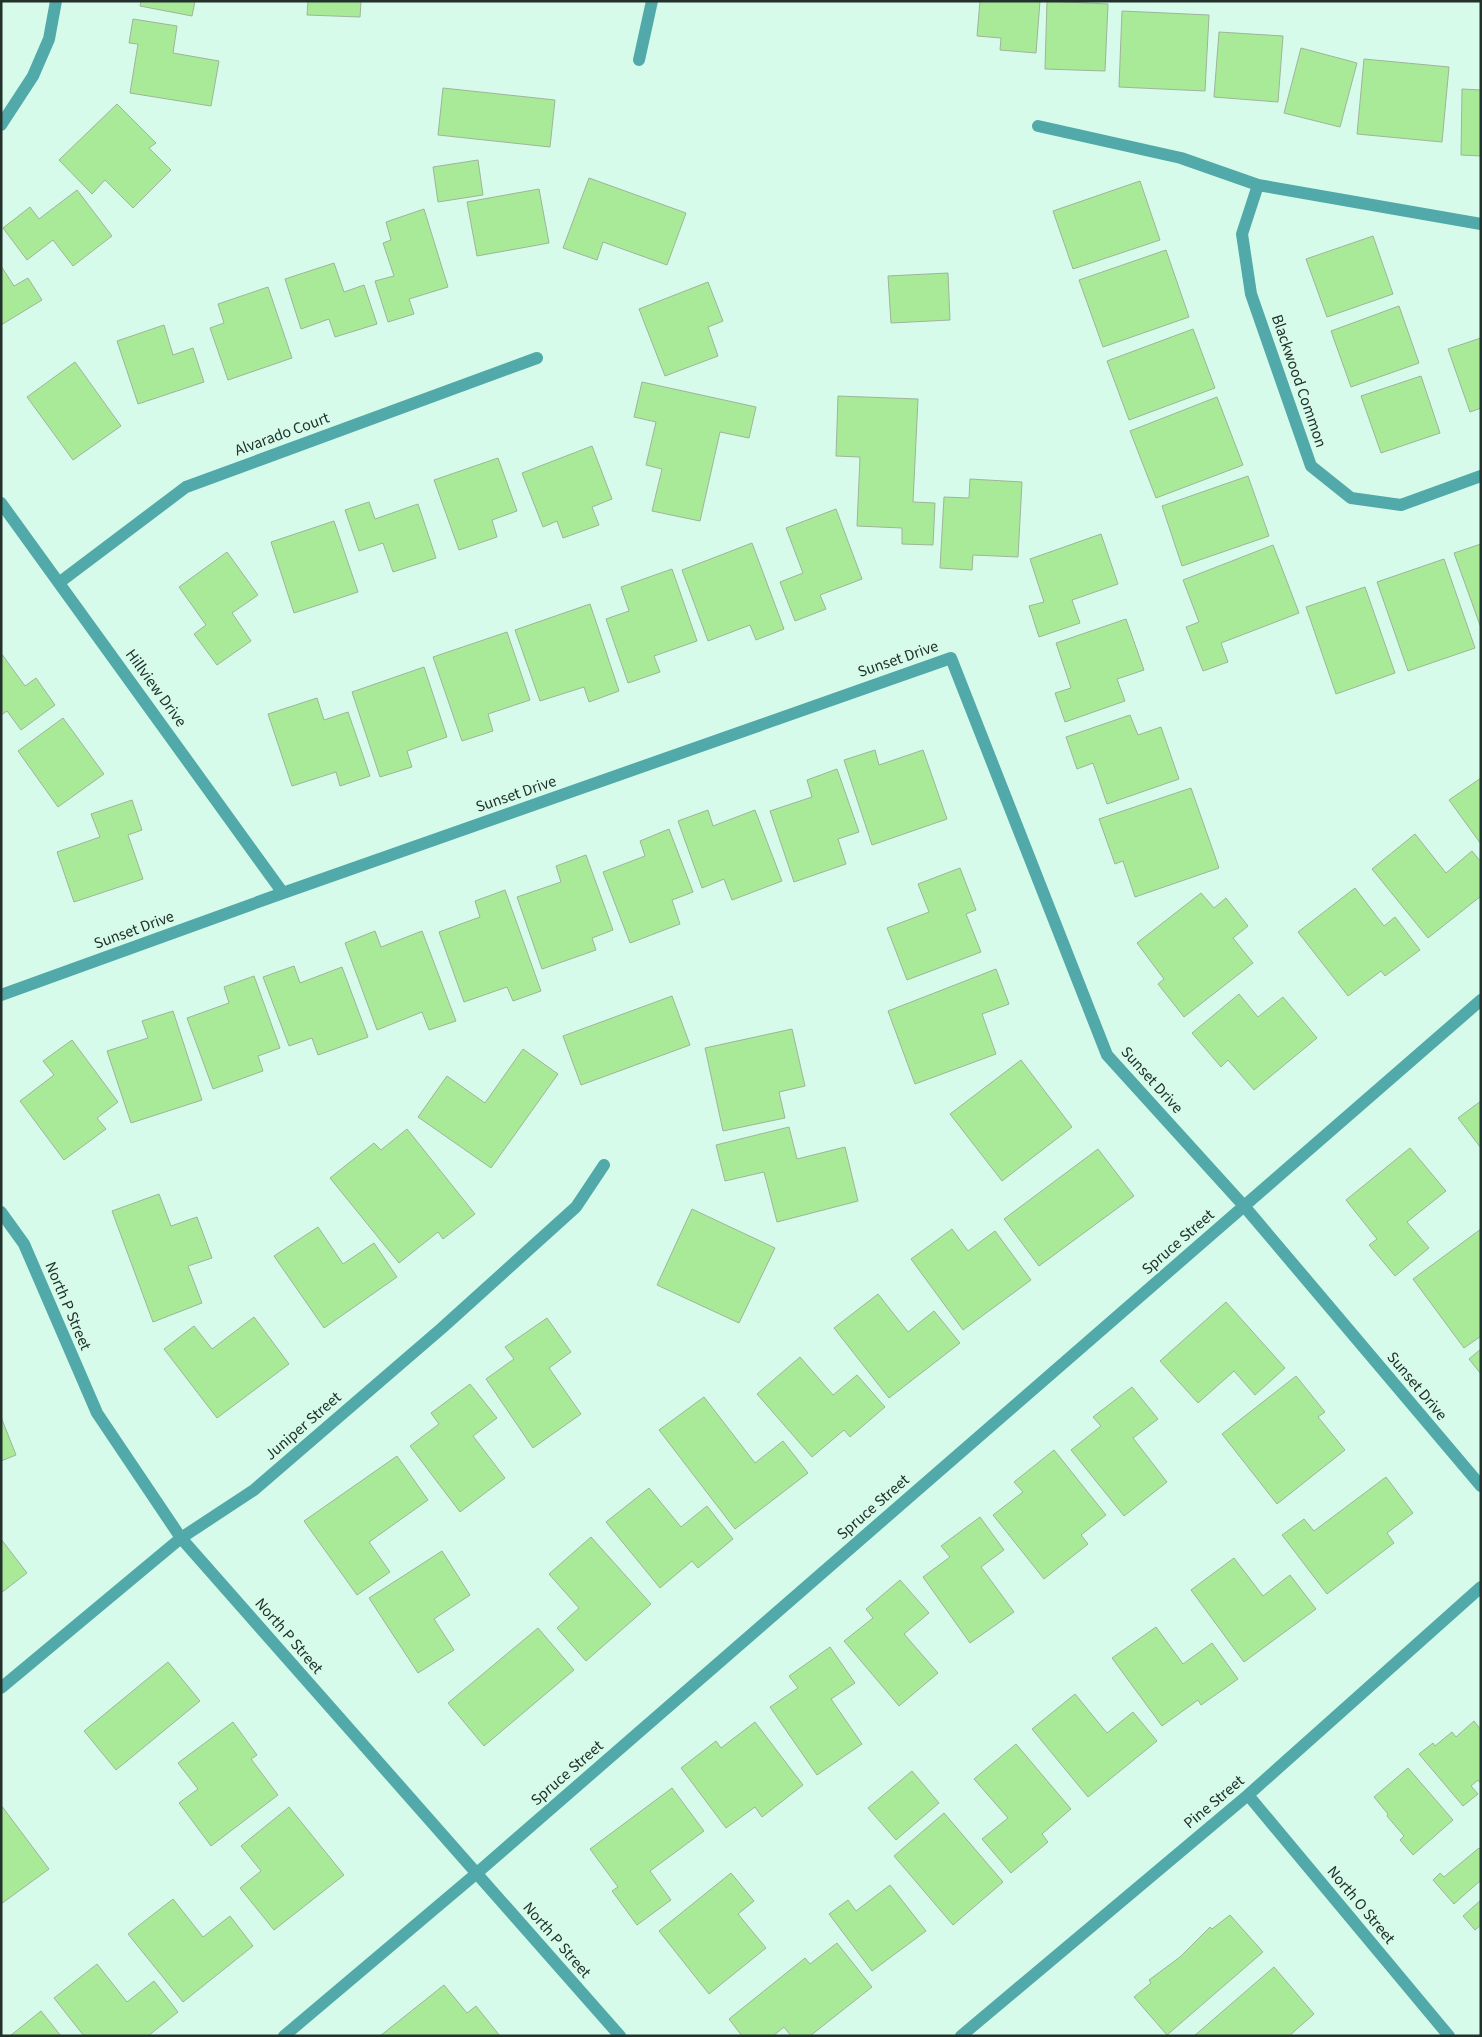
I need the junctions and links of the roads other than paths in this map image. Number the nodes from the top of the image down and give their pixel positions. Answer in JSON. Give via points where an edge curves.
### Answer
{"nodes":[{"id":1,"x":56,"y":1,"type":"edge"},
{"id":2,"x":652,"y":1,"type":"edge"},
{"id":3,"x":639,"y":60,"type":"dead end"},
{"id":4,"x":1,"y":125,"type":"edge"},
{"id":5,"x":1038,"y":126,"type":"dead end"},
{"id":6,"x":1258,"y":184,"type":"junction"},
{"id":7,"x":1481,"y":224,"type":"edge"},
{"id":8,"x":537,"y":358,"type":"dead end"},
{"id":9,"x":1481,"y":476,"type":"edge"},
{"id":10,"x":1,"y":503,"type":"edge"},
{"id":11,"x":60,"y":582,"type":"junction"},
{"id":12,"x":283,"y":893,"type":"junction"},
{"id":13,"x":1,"y":995,"type":"edge"},
{"id":14,"x":1481,"y":1000,"type":"edge"},
{"id":15,"x":604,"y":1165,"type":"dead end"},
{"id":16,"x":1244,"y":1206,"type":"junction"},
{"id":17,"x":1,"y":1212,"type":"edge"},
{"id":18,"x":1481,"y":1486,"type":"edge"},
{"id":19,"x":181,"y":1538,"type":"junction"},
{"id":20,"x":1481,"y":1586,"type":"edge"},
{"id":21,"x":1,"y":1688,"type":"edge"},
{"id":22,"x":1248,"y":1795,"type":"junction"},
{"id":23,"x":477,"y":1873,"type":"junction"},
{"id":24,"x":284,"y":2036,"type":"edge"},
{"id":25,"x":620,"y":2036,"type":"edge"},
{"id":26,"x":961,"y":2036,"type":"edge"},
{"id":27,"x":1450,"y":2036,"type":"edge"}],
"edges":[{"from":1,"to":4,"type":"street","via":[[49,39],[33,76]]},
{"from":2,"to":3,"type":"street"},
{"from":5,"to":6,"type":"street","via":[[1181,158]]},
{"from":6,"to":7,"type":"street"},
{"from":6,"to":9,"type":"street","name":"Blackwood Common","via":[[1242,234],[1251,294],[1312,466],[1351,498],[1402,505]]},
{"from":8,"to":11,"type":"street","name":"Alvarado Court","via":[[186,487]]},
{"from":10,"to":11,"type":"street","name":"Hillview Drive"},
{"from":11,"to":12,"type":"street","name":"Hillview Drive"},
{"from":12,"to":13,"type":"street","name":"Sunset Drive"},
{"from":12,"to":16,"type":"street","name":"Sunset Drive","via":[[951,658],[1107,1054]]},
{"from":14,"to":16,"type":"street","name":"Spruce Street"},
{"from":15,"to":19,"type":"street","name":"Juniper Street","via":[[576,1206],[442,1328],[254,1490]]},
{"from":16,"to":18,"type":"street","name":"Sunset Drive"},
{"from":16,"to":23,"type":"street","name":"Spruce Street"},
{"from":17,"to":19,"type":"street","name":"North P Street","via":[[24,1244],[97,1413]]},
{"from":19,"to":21,"type":"street","name":"Juniper Street"},
{"from":19,"to":23,"type":"street","name":"North P Street"},
{"from":20,"to":22,"type":"street","name":"Pine Street"},
{"from":22,"to":26,"type":"street","name":"Pine Street"},
{"from":22,"to":27,"type":"street","name":"North O Street"},
{"from":23,"to":24,"type":"street","name":"Spruce Street"},
{"from":23,"to":25,"type":"street","name":"North P Street"}]}
